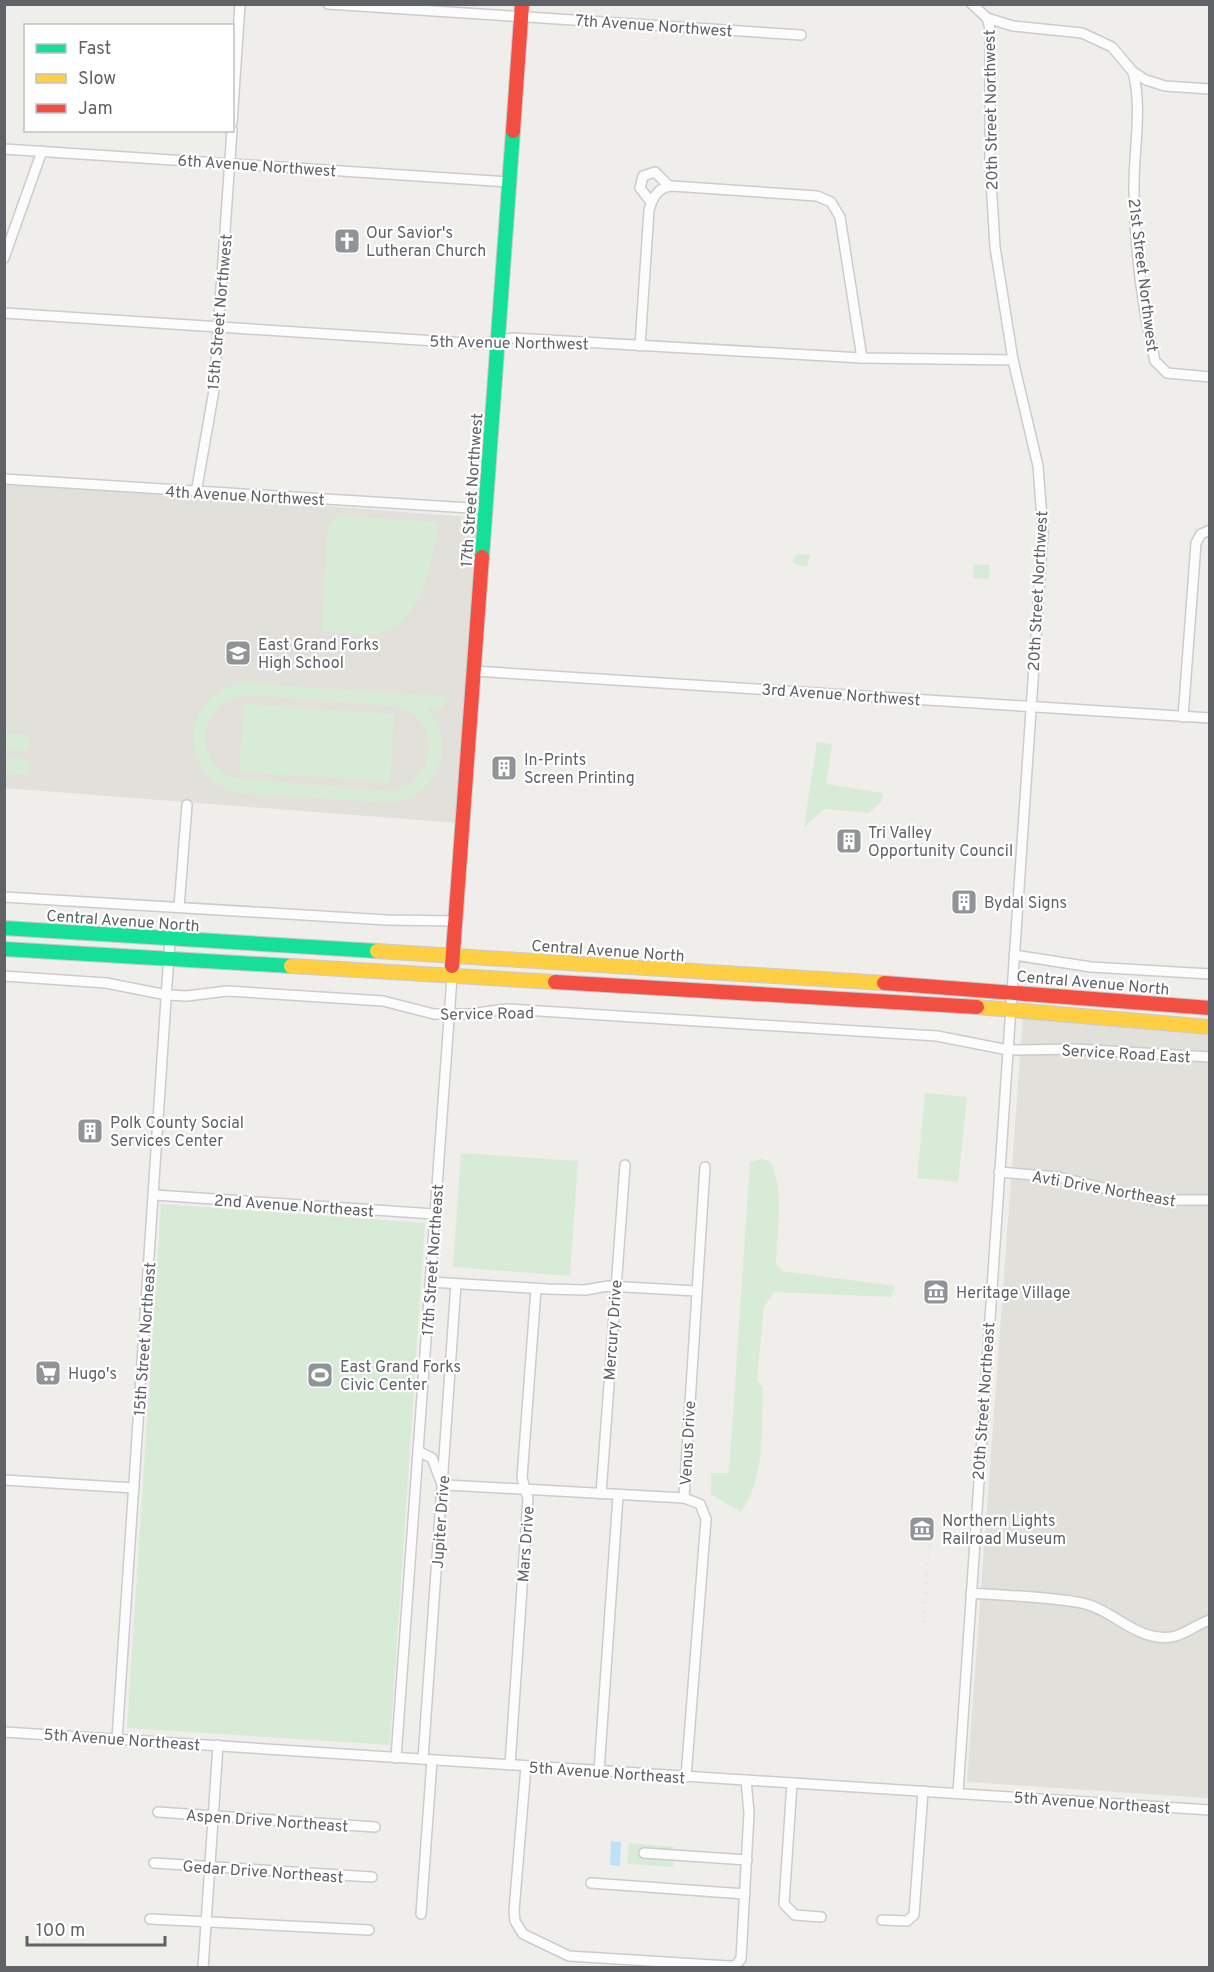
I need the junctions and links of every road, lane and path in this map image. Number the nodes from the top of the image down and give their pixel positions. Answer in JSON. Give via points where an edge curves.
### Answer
{"nodes":[{"id":1,"x":240,"y":4,"type":"edge"},
{"id":2,"x":328,"y":4,"type":"edge"},
{"id":3,"x":972,"y":4,"type":"edge"},
{"id":4,"x":521,"y":10,"type":"edge"},
{"id":5,"x":987,"y":18,"type":"junction"},
{"id":6,"x":801,"y":35,"type":"dead end"},
{"id":7,"x":1132,"y":72,"type":"junction"},
{"id":8,"x":1209,"y":89,"type":"edge"},
{"id":9,"x":234,"y":93,"type":"edge"},
{"id":10,"x":232,"y":132,"type":"edge"},
{"id":11,"x":4,"y":149,"type":"edge"},
{"id":12,"x":42,"y":151,"type":"junction"},
{"id":13,"x":230,"y":164,"type":"junction"},
{"id":14,"x":509,"y":182,"type":"junction"},
{"id":15,"x":669,"y":186,"type":"junction"},
{"id":16,"x":651,"y":202,"type":"junction"},
{"id":17,"x":4,"y":258,"type":"edge"},
{"id":18,"x":4,"y":313,"type":"edge"},
{"id":19,"x":219,"y":326,"type":"junction"},
{"id":20,"x":498,"y":341,"type":"junction"},
{"id":21,"x":640,"y":346,"type":"junction"},
{"id":22,"x":862,"y":358,"type":"junction"},
{"id":23,"x":1013,"y":360,"type":"junction"},
{"id":24,"x":1209,"y":377,"type":"edge"},
{"id":25,"x":4,"y":478,"type":"edge"},
{"id":26,"x":196,"y":492,"type":"junction"},
{"id":27,"x":486,"y":509,"type":"junction"},
{"id":28,"x":1209,"y":530,"type":"edge"},
{"id":29,"x":473,"y":671,"type":"junction"},
{"id":30,"x":1031,"y":706,"type":"junction"},
{"id":31,"x":1183,"y":717,"type":"junction"},
{"id":32,"x":1209,"y":718,"type":"edge"},
{"id":33,"x":187,"y":805,"type":"dead end"},
{"id":34,"x":4,"y":897,"type":"edge"},
{"id":35,"x":179,"y":907,"type":"junction"},
{"id":36,"x":456,"y":921,"type":"junction"},
{"id":37,"x":4,"y":928,"type":"edge"},
{"id":38,"x":170,"y":939,"type":"junction"},
{"id":39,"x":4,"y":949,"type":"edge"},
{"id":40,"x":1014,"y":955,"type":"junction"},
{"id":41,"x":453,"y":957,"type":"junction"},
{"id":42,"x":169,"y":960,"type":"junction"},
{"id":43,"x":1209,"y":974,"type":"edge"},
{"id":44,"x":4,"y":976,"type":"edge"},
{"id":45,"x":452,"y":977,"type":"junction"},
{"id":46,"x":1010,"y":992,"type":"junction"},
{"id":47,"x":167,"y":995,"type":"junction"},
{"id":48,"x":1209,"y":1008,"type":"edge"},
{"id":49,"x":1009,"y":1009,"type":"junction"},
{"id":50,"x":449,"y":1014,"type":"junction"},
{"id":51,"x":1209,"y":1027,"type":"edge"},
{"id":52,"x":1008,"y":1050,"type":"junction"},
{"id":53,"x":1209,"y":1057,"type":"edge"},
{"id":54,"x":625,"y":1165,"type":"dead end"},
{"id":55,"x":705,"y":1167,"type":"dead end"},
{"id":56,"x":999,"y":1172,"type":"junction"},
{"id":57,"x":155,"y":1195,"type":"junction"},
{"id":58,"x":1209,"y":1200,"type":"edge"},
{"id":59,"x":434,"y":1214,"type":"junction"},
{"id":60,"x":430,"y":1282,"type":"junction"},
{"id":61,"x":456,"y":1284,"type":"junction"},
{"id":62,"x":615,"y":1286,"type":"junction"},
{"id":63,"x":536,"y":1289,"type":"junction"},
{"id":64,"x":696,"y":1291,"type":"junction"},
{"id":65,"x":420,"y":1452,"type":"junction"},
{"id":66,"x":4,"y":1480,"type":"edge"},
{"id":67,"x":443,"y":1484,"type":"junction"},
{"id":68,"x":134,"y":1488,"type":"junction"},
{"id":69,"x":525,"y":1489,"type":"junction"},
{"id":70,"x":601,"y":1494,"type":"junction"},
{"id":71,"x":618,"y":1496,"type":"junction"},
{"id":72,"x":684,"y":1498,"type":"junction"},
{"id":73,"x":971,"y":1593,"type":"junction"},
{"id":74,"x":1209,"y":1620,"type":"edge"},
{"id":75,"x":4,"y":1732,"type":"edge"},
{"id":76,"x":117,"y":1739,"type":"junction"},
{"id":77,"x":218,"y":1745,"type":"junction"},
{"id":78,"x":396,"y":1758,"type":"junction"},
{"id":79,"x":427,"y":1760,"type":"junction"},
{"id":80,"x":510,"y":1765,"type":"junction"},
{"id":81,"x":526,"y":1766,"type":"junction"},
{"id":82,"x":599,"y":1771,"type":"junction"},
{"id":83,"x":686,"y":1777,"type":"junction"},
{"id":84,"x":746,"y":1780,"type":"junction"},
{"id":85,"x":792,"y":1783,"type":"junction"},
{"id":86,"x":923,"y":1791,"type":"junction"},
{"id":87,"x":958,"y":1793,"type":"junction"},
{"id":88,"x":1209,"y":1810,"type":"edge"},
{"id":89,"x":158,"y":1812,"type":"dead end"},
{"id":90,"x":214,"y":1816,"type":"junction"},
{"id":91,"x":375,"y":1827,"type":"dead end"},
{"id":92,"x":644,"y":1853,"type":"dead end"},
{"id":93,"x":747,"y":1860,"type":"junction"},
{"id":94,"x":154,"y":1863,"type":"dead end"},
{"id":95,"x":210,"y":1868,"type":"junction"},
{"id":96,"x":372,"y":1877,"type":"dead end"},
{"id":97,"x":591,"y":1883,"type":"dead end"},
{"id":98,"x":744,"y":1893,"type":"junction"},
{"id":99,"x":421,"y":1914,"type":"dead end"},
{"id":100,"x":821,"y":1917,"type":"dead end"},
{"id":101,"x":150,"y":1918,"type":"dead end"},
{"id":102,"x":882,"y":1920,"type":"dead end"},
{"id":103,"x":207,"y":1922,"type":"junction"},
{"id":104,"x":369,"y":1930,"type":"dead end"},
{"id":105,"x":203,"y":1968,"type":"edge"}],
"edges":[{"from":1,"to":9,"type":"street"},
{"from":2,"to":4,"type":"street","name":"7th Avenue Northwest"},
{"from":3,"to":5,"type":"street","name":"20th Street Northwest"},
{"from":4,"to":6,"type":"street","name":"7th Avenue Northwest"},
{"from":4,"to":14,"type":"main road","name":"17th Street Northwest"},
{"from":5,"to":7,"type":"street","via":[[1014,26],[1092,36],[1112,47]]},
{"from":5,"to":23,"type":"street","name":"20th Street Northwest","via":[[991,41],[991,205]]},
{"from":7,"to":8,"type":"street","via":[[1155,84]]},
{"from":7,"to":24,"type":"street","name":"21st Street Northwest","via":[[1137,97],[1136,226],[1154,355],[1161,370]]},
{"from":10,"to":13,"type":"street","name":"15th Street Northwest"},
{"from":11,"to":12,"type":"street","name":"6th Avenue Northwest"},
{"from":12,"to":13,"type":"street","name":"6th Avenue Northwest"},
{"from":12,"to":17,"type":"street"},
{"from":13,"to":14,"type":"street","name":"6th Avenue Northwest"},
{"from":13,"to":19,"type":"street","name":"15th Street Northwest"},
{"from":14,"to":20,"type":"main road","name":"17th Street Northwest"},
{"from":15,"to":16,"type":"street"},
{"from":15,"to":16,"type":"street","via":[[655,172],[643,176],[640,188]]},
{"from":15,"to":22,"type":"street","via":[[817,196],[831,202],[840,217]]},
{"from":16,"to":21,"type":"street"},
{"from":18,"to":19,"type":"street","name":"5th Avenue Northwest"},
{"from":19,"to":20,"type":"street","name":"5th Avenue Northwest","via":[[481,344]]},
{"from":19,"to":26,"type":"street","name":"15th Street Northwest","via":[[210,422]]},
{"from":20,"to":21,"type":"street","name":"5th Avenue Northwest","via":[[513,338]]},
{"from":20,"to":27,"type":"main road","name":"17th Street Northwest"},
{"from":21,"to":22,"type":"street","name":"5th Avenue Northwest"},
{"from":22,"to":23,"type":"street","name":"5th Avenue Northwest"},
{"from":23,"to":30,"type":"street","name":"20th Street Northwest","via":[[1038,466],[1043,531]]},
{"from":25,"to":26,"type":"street","name":"4th Avenue Northwest"},
{"from":26,"to":27,"type":"street","name":"4th Avenue Northwest"},
{"from":27,"to":29,"type":"main road","name":"17th Street Northwest"},
{"from":28,"to":31,"type":"street","via":[[1196,543]]},
{"from":29,"to":30,"type":"street","name":"3rd Avenue Northwest"},
{"from":29,"to":36,"type":"main road","name":"17th Street Northwest"},
{"from":30,"to":31,"type":"street","name":"3rd Avenue Northwest"},
{"from":30,"to":40,"type":"street","name":"20th Street Northwest"},
{"from":31,"to":32,"type":"street","name":"3rd Avenue Northwest"},
{"from":33,"to":35,"type":"street"},
{"from":34,"to":35,"type":"street"},
{"from":35,"to":36,"type":"street"},
{"from":36,"to":41,"type":"main road","name":"17th Street Northwest"},
{"from":37,"to":38,"type":"main road","name":"Central Avenue North"},
{"from":38,"to":41,"type":"main road","name":"Central Avenue North"},
{"from":38,"to":42,"type":"street","name":"15th Street Northeast"},
{"from":39,"to":42,"type":"main road","name":"Central Avenue North"},
{"from":40,"to":43,"type":"street","via":[[1091,967]]},
{"from":40,"to":46,"type":"street","name":"20th Street Northwest"},
{"from":41,"to":45,"type":"main road","name":"17th Street Northwest"},
{"from":41,"to":46,"type":"main road","name":"Central Avenue North"},
{"from":42,"to":45,"type":"main road","name":"Central Avenue North"},
{"from":42,"to":47,"type":"street","name":"15th Street Northeast"},
{"from":44,"to":47,"type":"street","name":"Service Road","via":[[106,983]]},
{"from":45,"to":49,"type":"main road","name":"Central Avenue North"},
{"from":45,"to":50,"type":"street","name":"17th Street Northeast"},
{"from":46,"to":48,"type":"main road","name":"Central Avenue North"},
{"from":46,"to":49,"type":"street","name":"20th Street Northwest"},
{"from":47,"to":50,"type":"street","name":"Service Road","via":[[227,991],[383,1001],[428,1013]]},
{"from":47,"to":57,"type":"street","name":"15th Street Northeast"},
{"from":49,"to":51,"type":"main road","name":"Central Avenue North"},
{"from":49,"to":52,"type":"street","name":"20th Street Northeast"},
{"from":50,"to":52,"type":"street","name":"Service Road","via":[[507,1009],[937,1036]]},
{"from":50,"to":59,"type":"street","name":"17th Street Northeast"},
{"from":52,"to":53,"type":"street","name":"Service Road East","via":[[1075,1049]]},
{"from":52,"to":56,"type":"street","name":"20th Street Northeast"},
{"from":54,"to":62,"type":"street","name":"Mercury Drive"},
{"from":55,"to":64,"type":"street","name":"Venus Drive"},
{"from":56,"to":58,"type":"street","name":"Avti Drive Northeast","via":[[1066,1179],[1153,1200]]},
{"from":56,"to":73,"type":"street","name":"20th Street Northeast"},
{"from":57,"to":59,"type":"street","name":"2nd Avenue Northeast"},
{"from":57,"to":68,"type":"street","name":"15th Street Northeast"},
{"from":59,"to":60,"type":"street","name":"17th Street Northeast"},
{"from":60,"to":61,"type":"street"},
{"from":60,"to":65,"type":"street","name":"17th Street Northeast"},
{"from":61,"to":63,"type":"street"},
{"from":61,"to":67,"type":"street","name":"Jupiter Drive"},
{"from":62,"to":63,"type":"street"},
{"from":62,"to":64,"type":"street"},
{"from":62,"to":70,"type":"street","name":"Mercury Drive"},
{"from":63,"to":69,"type":"street","name":"Mars Drive","via":[[522,1478]]},
{"from":64,"to":72,"type":"street","name":"Venus Drive"},
{"from":65,"to":67,"type":"street","via":[[435,1463]]},
{"from":65,"to":78,"type":"street","name":"17th Street Northeast"},
{"from":66,"to":68,"type":"street"},
{"from":67,"to":69,"type":"street"},
{"from":67,"to":79,"type":"street","name":"Jupiter Drive"},
{"from":68,"to":76,"type":"street","name":"15th Street Northeast"},
{"from":69,"to":70,"type":"street"},
{"from":69,"to":80,"type":"street","name":"Mars Drive","via":[[528,1499]]},
{"from":70,"to":71,"type":"street"},
{"from":71,"to":72,"type":"street"},
{"from":71,"to":82,"type":"street"},
{"from":72,"to":83,"type":"street","name":"Venus Drive","via":[[700,1504],[706,1520]]},
{"from":73,"to":74,"type":"street","via":[[1084,1604],[1149,1636],[1176,1635]]},
{"from":73,"to":87,"type":"street","name":"20th Street Northeast"},
{"from":75,"to":76,"type":"street","name":"5th Avenue Northeast"},
{"from":76,"to":77,"type":"street","name":"5th Avenue Northeast"},
{"from":77,"to":78,"type":"street","name":"5th Avenue Northeast"},
{"from":77,"to":90,"type":"street"},
{"from":78,"to":79,"type":"street","name":"5th Avenue Northeast"},
{"from":79,"to":80,"type":"street","name":"5th Avenue Northeast"},
{"from":79,"to":99,"type":"street","name":"Jupiter Drive"},
{"from":80,"to":81,"type":"street","name":"5th Avenue Northeast"},
{"from":81,"to":82,"type":"street","name":"5th Avenue Northeast"},
{"from":81,"to":98,"type":"street","via":[[514,1911],[515,1922],[523,1934],[569,1956],[735,1966],[741,1959]]},
{"from":82,"to":83,"type":"street","name":"5th Avenue Northeast"},
{"from":83,"to":84,"type":"street","name":"5th Avenue Northeast"},
{"from":84,"to":85,"type":"street","name":"5th Avenue Northeast"},
{"from":84,"to":93,"type":"street"},
{"from":85,"to":86,"type":"street","name":"5th Avenue Northeast"},
{"from":85,"to":100,"type":"street","via":[[784,1904],[795,1915]]},
{"from":86,"to":87,"type":"street","name":"5th Avenue Northeast"},
{"from":86,"to":102,"type":"street","via":[[914,1914],[907,1921]]},
{"from":87,"to":88,"type":"street","name":"5th Avenue Northeast"},
{"from":89,"to":90,"type":"street","name":"Aspen Drive Northeast"},
{"from":90,"to":91,"type":"street","name":"Aspen Drive Northeast"},
{"from":90,"to":95,"type":"street"},
{"from":92,"to":93,"type":"street"},
{"from":93,"to":98,"type":"street"},
{"from":94,"to":95,"type":"street","name":"Gedar Drive Northeast"},
{"from":95,"to":96,"type":"street","name":"Gedar Drive Northeast"},
{"from":95,"to":103,"type":"street"},
{"from":97,"to":98,"type":"street"},
{"from":101,"to":103,"type":"street"},
{"from":103,"to":104,"type":"street"},
{"from":103,"to":105,"type":"street"}]}
